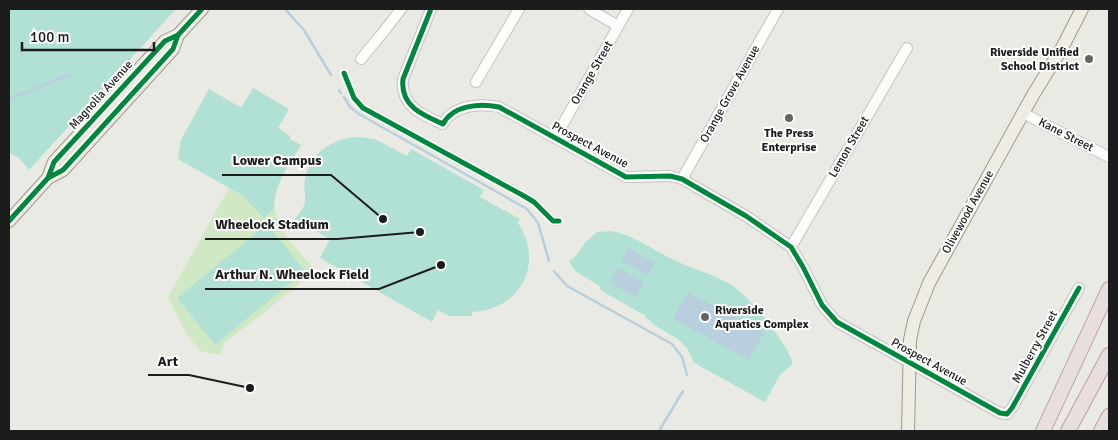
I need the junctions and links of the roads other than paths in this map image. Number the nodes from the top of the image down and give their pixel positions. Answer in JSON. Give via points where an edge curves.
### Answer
{"nodes":[{"id":1,"x":202,"y":9,"type":"edge"},
{"id":2,"x":400,"y":9,"type":"edge"},
{"id":3,"x":431,"y":9,"type":"edge"},
{"id":4,"x":519,"y":9,"type":"edge"},
{"id":5,"x":589,"y":9,"type":"edge"},
{"id":6,"x":628,"y":9,"type":"edge"},
{"id":7,"x":778,"y":9,"type":"edge"},
{"id":8,"x":1082,"y":9,"type":"edge"},
{"id":9,"x":618,"y":26,"type":"junction"},
{"id":10,"x":907,"y":48,"type":"dead end"},
{"id":11,"x":360,"y":59,"type":"dead end"},
{"id":12,"x":476,"y":82,"type":"dead end"},
{"id":13,"x":1024,"y":113,"type":"junction"},
{"id":14,"x":555,"y":138,"type":"junction"},
{"id":15,"x":1109,"y":157,"type":"edge"},
{"id":16,"x":682,"y":179,"type":"junction"},
{"id":17,"x":9,"y":221,"type":"edge"},
{"id":18,"x":791,"y":247,"type":"junction"},
{"id":19,"x":1079,"y":288,"type":"dead end"},
{"id":20,"x":1109,"y":289,"type":"edge"},
{"id":21,"x":1109,"y":355,"type":"edge"},
{"id":22,"x":908,"y":362,"type":"junction"},
{"id":23,"x":1007,"y":414,"type":"joint"},
{"id":24,"x":1109,"y":416,"type":"edge"},
{"id":25,"x":908,"y":431,"type":"edge"},
{"id":26,"x":1043,"y":431,"type":"edge"},
{"id":27,"x":1068,"y":431,"type":"edge"},
{"id":28,"x":1101,"y":431,"type":"edge"}],
"edges":[{"from":1,"to":17,"type":"main road","name":"Magnolia Avenue","via":[[178,35],[173,49],[64,170],[48,178]]},
{"from":2,"to":11,"type":"street"},
{"from":3,"to":14,"type":"street","name":"Prospect Avenue","via":[[403,79],[404,97],[413,108],[443,124],[448,116],[475,105],[499,107]]},
{"from":4,"to":12,"type":"street"},
{"from":5,"to":9,"type":"street"},
{"from":6,"to":9,"type":"street","name":"Orange Street"},
{"from":7,"to":16,"type":"street","name":"Orange Grove Avenue"},
{"from":8,"to":13,"type":"main road","name":"Olivewood Avenue"},
{"from":9,"to":14,"type":"street","name":"Orange Street"},
{"from":10,"to":18,"type":"street","name":"Lemon Street"},
{"from":13,"to":15,"type":"street","name":"Kane Street"},
{"from":13,"to":22,"type":"main road","name":"Olivewood Avenue","via":[[929,283],[914,321]]},
{"from":14,"to":16,"type":"street","name":"Prospect Avenue","via":[[626,177],[670,176]]},
{"from":16,"to":18,"type":"street","name":"Prospect Avenue"},
{"from":18,"to":22,"type":"street","name":"Prospect Avenue","via":[[829,315]]},
{"from":19,"to":23,"type":"street","name":"Mulberry Street"},
{"from":20,"to":26,"type":"highway"},
{"from":21,"to":27,"type":"highway"},
{"from":22,"to":23,"type":"street","name":"Prospect Avenue"},
{"from":22,"to":25,"type":"main road","name":"Olivewood Avenue"},
{"from":24,"to":28,"type":"highway"}]}
